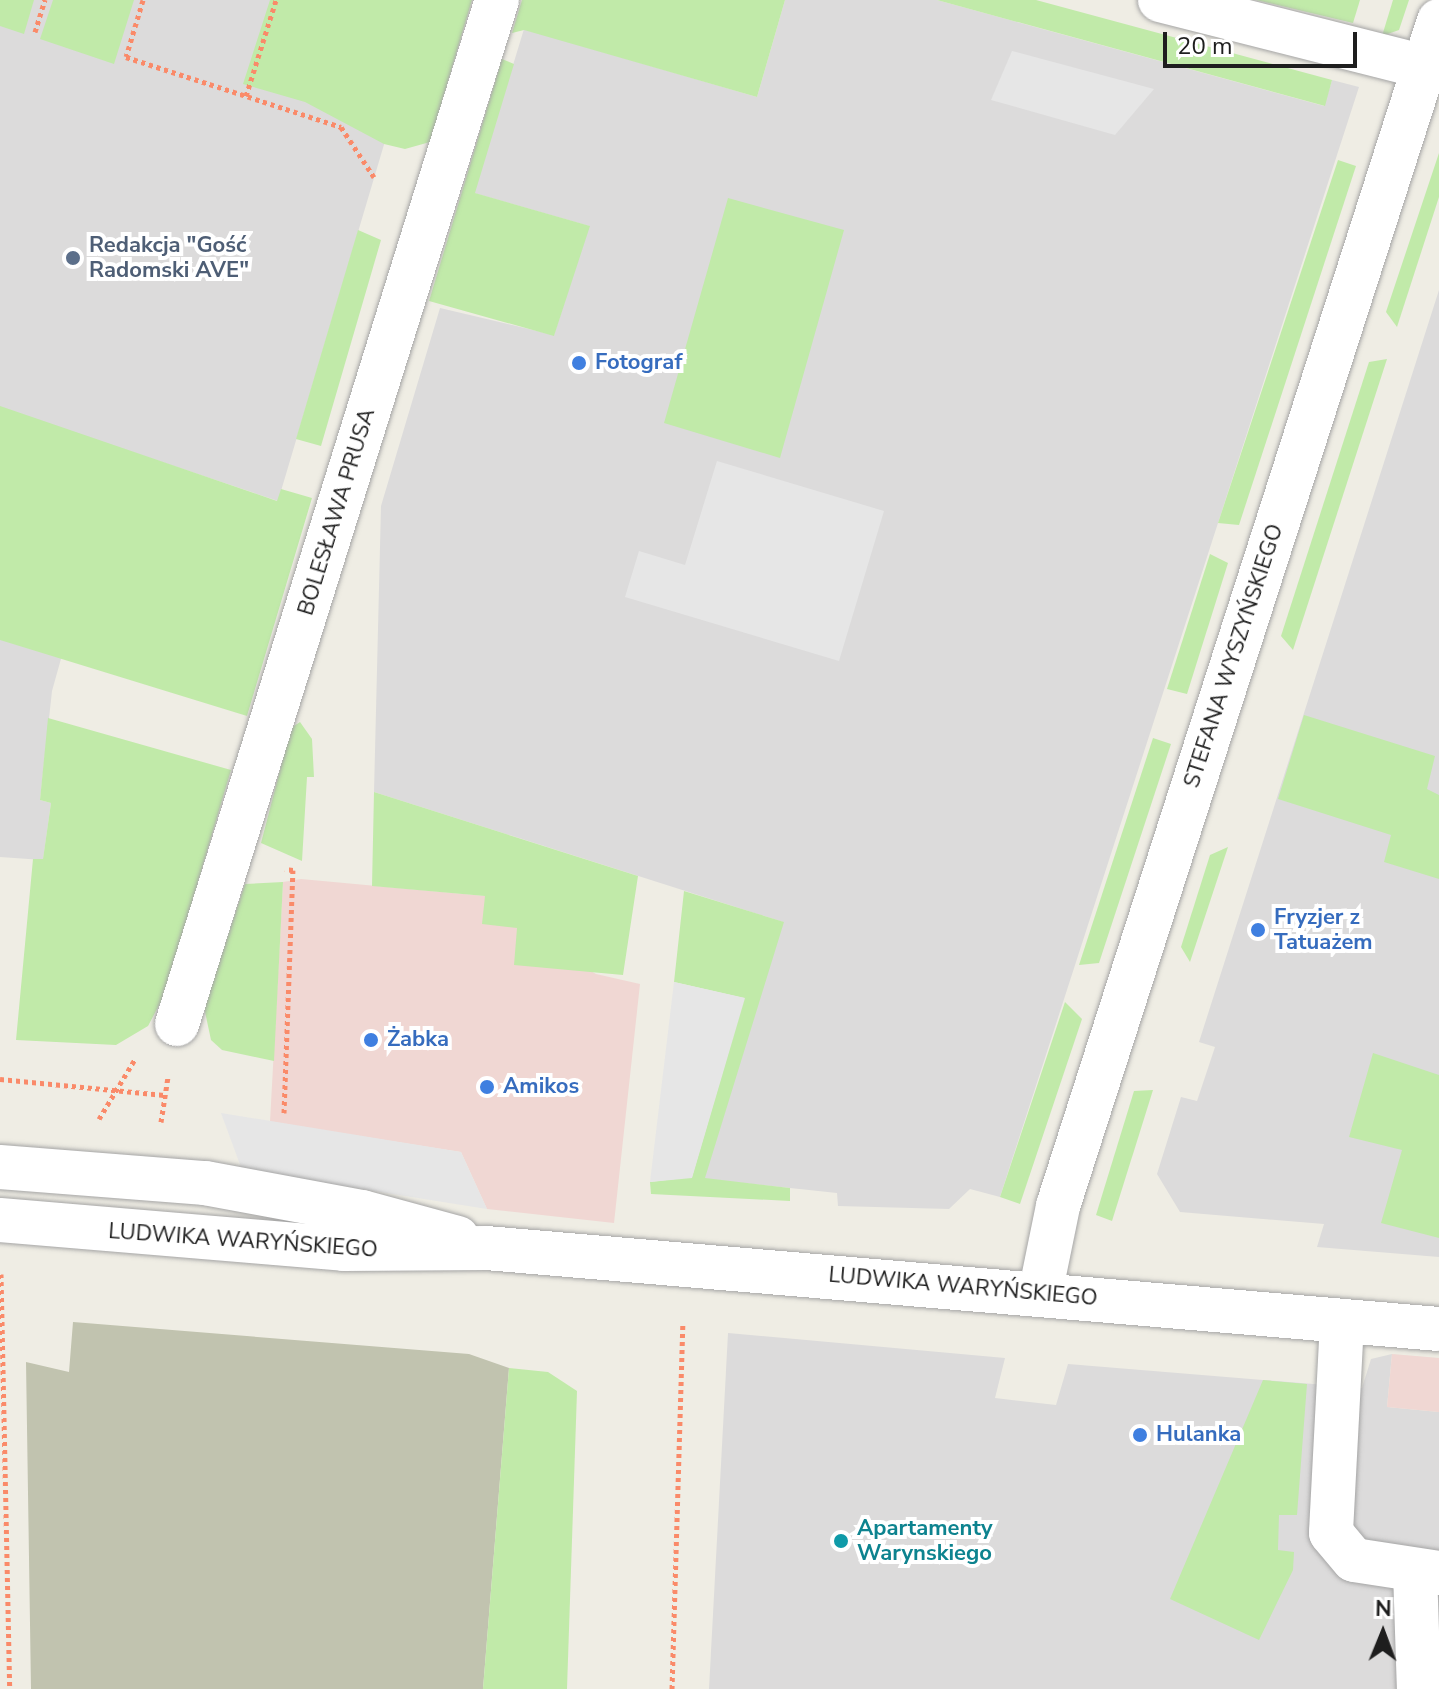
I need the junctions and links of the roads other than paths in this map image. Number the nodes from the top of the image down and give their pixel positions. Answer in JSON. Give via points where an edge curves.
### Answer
{"nodes":[{"id":1,"x":497,"y":0,"type":"edge"},
{"id":2,"x":1160,"y":0,"type":"edge"},
{"id":3,"x":1439,"y":21,"type":"edge"},
{"id":4,"x":1424,"y":67,"type":"junction"},
{"id":5,"x":177,"y":1024,"type":"road end"},
{"id":6,"x":0,"y":1167,"type":"edge"},
{"id":7,"x":0,"y":1220,"type":"edge"},
{"id":8,"x":486,"y":1248,"type":"junction"},
{"id":9,"x":1040,"y":1294,"type":"junction"},
{"id":10,"x":1342,"y":1322,"type":"junction"},
{"id":11,"x":1439,"y":1329,"type":"edge"},
{"id":12,"x":1427,"y":1572,"type":"edge"},
{"id":13,"x":1419,"y":1689,"type":"edge"}],
"edges":[{"from":1,"to":5,"type":"street","name":"BOLESŁAWA PRUSA"},
{"from":2,"to":4,"type":"street"},
{"from":3,"to":4,"type":"street","name":"STEFANA WYSZYŃSKIEGO"},
{"from":4,"to":9,"type":"street","name":"STEFANA WYSZYŃSKIEGO","via":[[1062,1191]]},
{"from":6,"to":8,"type":"street","name":"LUDWIKA WARYŃSKIEGO","via":[[317,1203]]},
{"from":7,"to":8,"type":"street","name":"LUDWIKA WARYŃSKIEGO","via":[[328,1248]]},
{"from":8,"to":9,"type":"street","name":"LUDWIKA WARYŃSKIEGO"},
{"from":9,"to":10,"type":"street","name":"LUDWIKA WARYŃSKIEGO"},
{"from":10,"to":11,"type":"street","name":"LUDWIKA WARYŃSKIEGO"},
{"from":10,"to":12,"type":"street","via":[[1331,1533],[1354,1560]]},
{"from":12,"to":13,"type":"street"}]}
